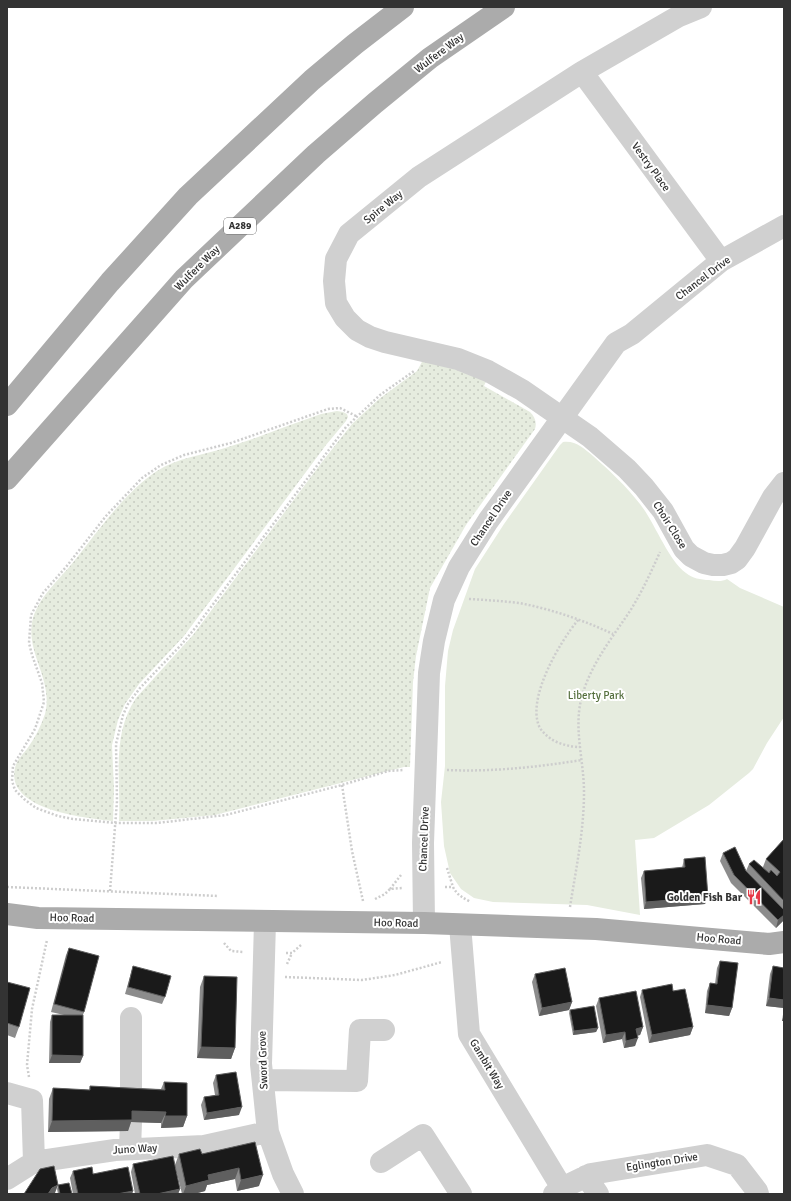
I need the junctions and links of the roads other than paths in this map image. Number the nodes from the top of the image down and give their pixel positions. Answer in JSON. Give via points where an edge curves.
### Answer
{"nodes":[{"id":1,"x":403,"y":7,"type":"edge"},
{"id":2,"x":504,"y":7,"type":"edge"},
{"id":3,"x":701,"y":7,"type":"edge"},
{"id":4,"x":582,"y":72,"type":"junction"},
{"id":5,"x":784,"y":226,"type":"edge"},
{"id":6,"x":721,"y":261,"type":"junction"},
{"id":7,"x":7,"y":405,"type":"edge"},
{"id":8,"x":562,"y":417,"type":"junction"},
{"id":9,"x":7,"y":478,"type":"edge"},
{"id":10,"x":784,"y":483,"type":"edge"},
{"id":11,"x":7,"y":914,"type":"edge"},
{"id":12,"x":265,"y":922,"type":"junction"},
{"id":13,"x":424,"y":923,"type":"junction"},
{"id":14,"x":460,"y":925,"type":"junction"},
{"id":15,"x":784,"y":942,"type":"edge"},
{"id":16,"x":131,"y":1018,"type":"dead end"},
{"id":17,"x":384,"y":1030,"type":"dead end"},
{"id":18,"x":263,"y":1080,"type":"junction"},
{"id":19,"x":7,"y":1093,"type":"edge"},
{"id":20,"x":131,"y":1099,"type":"edge"},
{"id":21,"x":131,"y":1122,"type":"edge"},
{"id":22,"x":268,"y":1132,"type":"junction"},
{"id":23,"x":130,"y":1149,"type":"junction"},
{"id":24,"x":34,"y":1162,"type":"junction"},
{"id":25,"x":381,"y":1162,"type":"dead end"},
{"id":26,"x":7,"y":1179,"type":"edge"},
{"id":27,"x":592,"y":1185,"type":"edge"},
{"id":28,"x":558,"y":1191,"type":"edge"},
{"id":29,"x":292,"y":1194,"type":"edge"},
{"id":30,"x":461,"y":1194,"type":"edge"},
{"id":31,"x":758,"y":1194,"type":"edge"}],
"edges":[{"from":1,"to":7,"type":"main road","via":[[312,80],[188,196],[110,282]]},
{"from":2,"to":9,"type":"main road","name":"Wulfere Way","number":"A289","via":[[430,58],[375,103],[316,154],[184,279]]},
{"from":3,"to":4,"type":"street","name":"Spire Way","via":[[679,16]]},
{"from":4,"to":6,"type":"street","name":"Vestry Place"},
{"from":4,"to":8,"type":"street","name":"Spire Way","via":[[419,177],[349,234],[336,259],[334,281],[336,303],[345,318],[357,330],[385,342],[458,359],[488,371]]},
{"from":5,"to":6,"type":"street","name":"Chancel Drive"},
{"from":6,"to":8,"type":"street","name":"Chancel Drive","via":[[632,334],[616,343]]},
{"from":8,"to":10,"type":"street","name":"Choir Close","via":[[590,437],[636,478],[656,501],[688,553],[700,562],[718,566],[737,559]]},
{"from":8,"to":13,"type":"street","name":"Chancel Drive","via":[[488,521],[447,591],[436,632],[429,680]]},
{"from":11,"to":12,"type":"main road","name":"Hoo Road","via":[[38,918]]},
{"from":12,"to":13,"type":"main road","name":"Hoo Road"},
{"from":12,"to":18,"type":"street","name":"Sword Grove","via":[[261,1064]]},
{"from":13,"to":14,"type":"main road","name":"Hoo Road"},
{"from":14,"to":15,"type":"main road","name":"Hoo Road","via":[[596,929],[769,944]]},
{"from":14,"to":28,"type":"street","name":"Gambit Way","via":[[469,1034]]},
{"from":16,"to":20,"type":"street"},
{"from":17,"to":18,"type":"street","via":[[360,1030],[357,1081]]},
{"from":18,"to":22,"type":"street","name":"Sword Grove"},
{"from":19,"to":24,"type":"street","via":[[32,1100]]},
{"from":21,"to":23,"type":"street"},
{"from":22,"to":23,"type":"street","name":"Juno Way","via":[[204,1146]]},
{"from":22,"to":29,"type":"street","name":"Sword Grove"},
{"from":23,"to":24,"type":"street","name":"Juno Way"},
{"from":24,"to":26,"type":"street","name":"Juno Way"},
{"from":25,"to":30,"type":"street","via":[[423,1135]]},
{"from":27,"to":28,"type":"street","name":"Eglington Drive"},
{"from":27,"to":31,"type":"street","name":"Eglington Drive","via":[[591,1174],[707,1155],[737,1165]]}]}
